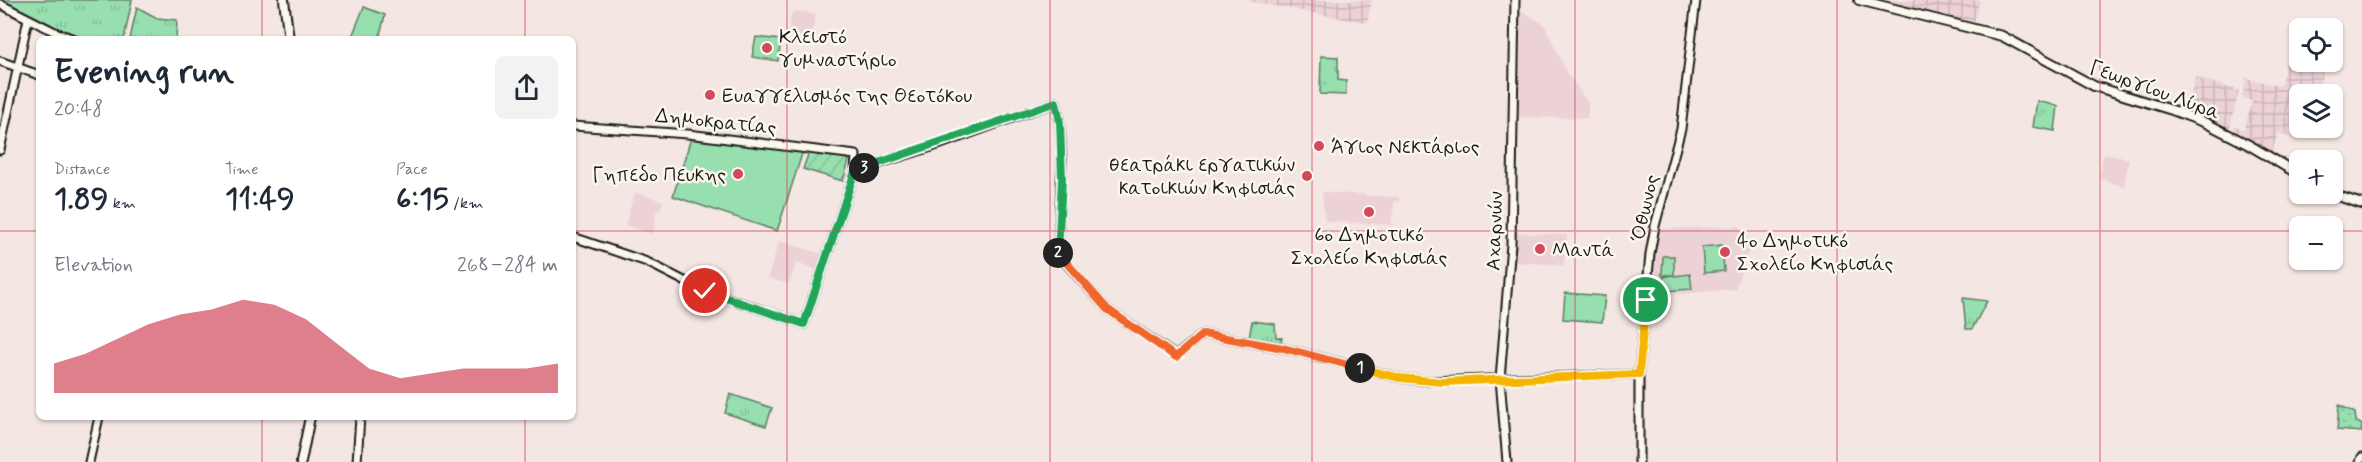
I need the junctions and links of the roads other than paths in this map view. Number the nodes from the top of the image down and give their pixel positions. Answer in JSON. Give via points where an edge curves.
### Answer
{"nodes":[{"id":1,"x":281,"y":0,"type":"edge"},
{"id":2,"x":1515,"y":0,"type":"edge"},
{"id":3,"x":1696,"y":0,"type":"edge"},
{"id":4,"x":1858,"y":0,"type":"edge"},
{"id":5,"x":0,"y":4,"type":"edge"},
{"id":6,"x":28,"y":19,"type":"junction"},
{"id":7,"x":67,"y":36,"type":"edge"},
{"id":8,"x":284,"y":36,"type":"edge"},
{"id":9,"x":288,"y":36,"type":"edge"},
{"id":10,"x":0,"y":61,"type":"edge"},
{"id":11,"x":19,"y":68,"type":"junction"},
{"id":12,"x":36,"y":74,"type":"edge"},
{"id":13,"x":576,"y":126,"type":"edge"},
{"id":14,"x":0,"y":150,"type":"edge"},
{"id":15,"x":2289,"y":169,"type":"edge"},
{"id":16,"x":855,"y":171,"type":"junction"},
{"id":17,"x":2343,"y":198,"type":"edge"},
{"id":18,"x":2362,"y":204,"type":"edge"},
{"id":19,"x":576,"y":238,"type":"edge"},
{"id":20,"x":1639,"y":374,"type":"junction"},
{"id":21,"x":1500,"y":379,"type":"junction"},
{"id":22,"x":98,"y":420,"type":"edge"},
{"id":23,"x":309,"y":420,"type":"edge"},
{"id":24,"x":360,"y":420,"type":"edge"},
{"id":25,"x":2362,"y":457,"type":"edge"},
{"id":26,"x":89,"y":462,"type":"edge"},
{"id":27,"x":301,"y":462,"type":"edge"},
{"id":28,"x":357,"y":462,"type":"edge"},
{"id":29,"x":1507,"y":462,"type":"edge"},
{"id":30,"x":1639,"y":462,"type":"edge"},
{"id":31,"x":2360,"y":462,"type":"edge"}],
"edges":[{"from":1,"to":8,"type":"main road"},
{"from":1,"to":9,"type":"main road"},
{"from":2,"to":21,"type":"street","name":"Αχαρνών","via":[[1511,244]]},
{"from":3,"to":20,"type":"street","name":"Όθωνος","via":[[1681,129],[1653,233]]},
{"from":4,"to":15,"type":"main road","name":"Γεωργίου Λύρα","via":[[2002,36],[2094,86],[2198,120]]},
{"from":5,"to":6,"type":"street"},
{"from":6,"to":7,"type":"street"},
{"from":6,"to":11,"type":"street"},
{"from":10,"to":11,"type":"street"},
{"from":11,"to":12,"type":"street"},
{"from":11,"to":14,"type":"street"},
{"from":13,"to":16,"type":"street","name":"Δημοκρατίας","via":[[680,133],[856,155]]},
{"from":16,"to":19,"type":"street","via":[[804,324],[700,289],[647,262]]},
{"from":16,"to":21,"type":"street","via":[[1056,102],[1062,179],[1058,254],[1107,309],[1176,357],[1203,334],[1283,348],[1400,378],[1442,382]]},
{"from":17,"to":18,"type":"main road"},
{"from":20,"to":21,"type":"street"},
{"from":20,"to":30,"type":"street","name":"Όθωνος"},
{"from":21,"to":29,"type":"street","name":"Αχαρνών"},
{"from":22,"to":26,"type":"street"},
{"from":23,"to":27,"type":"main road"},
{"from":24,"to":28,"type":"street"},
{"from":25,"to":31,"type":"street"}]}
